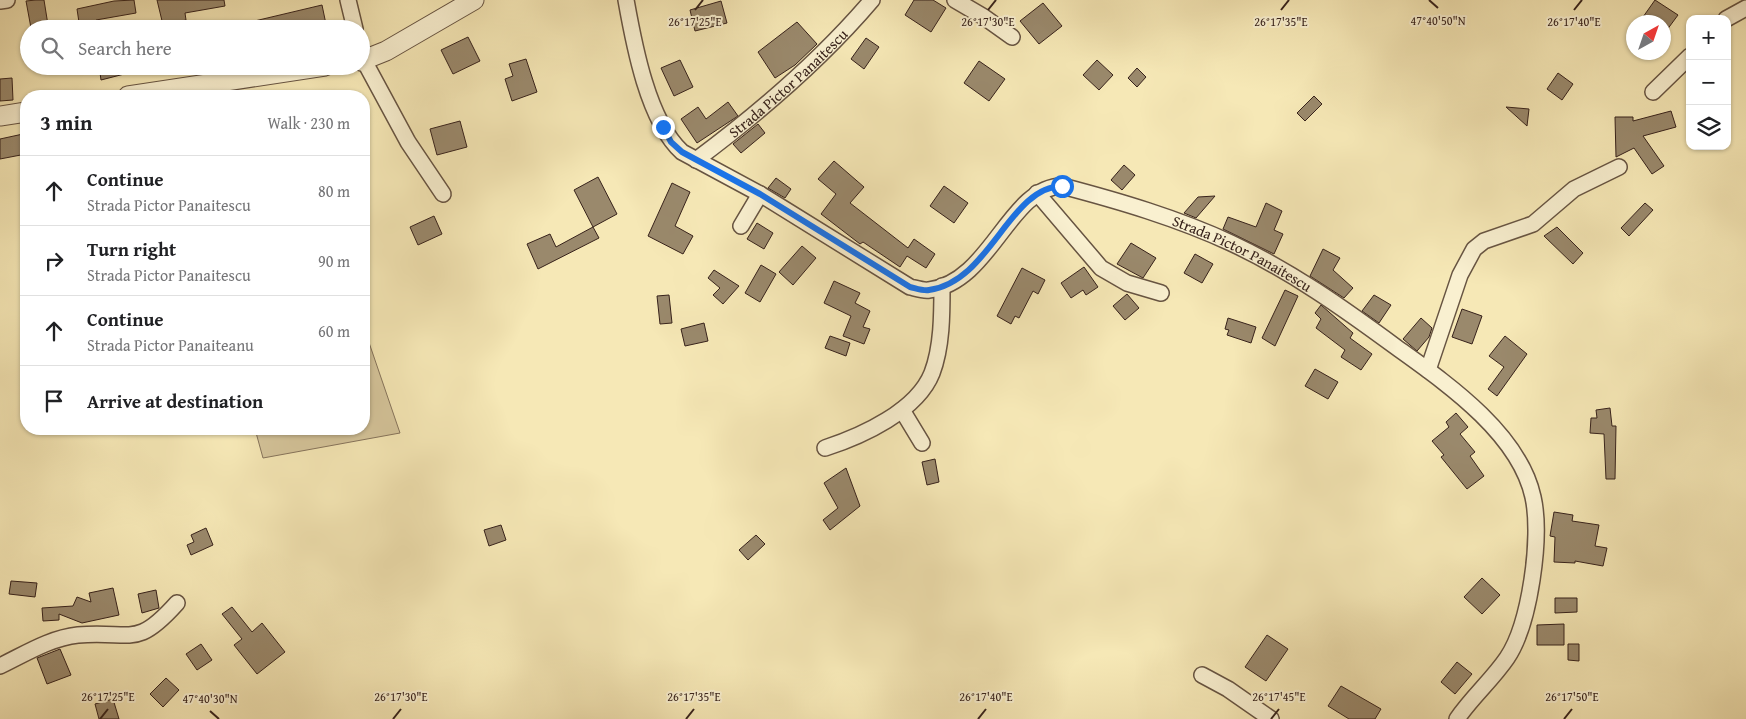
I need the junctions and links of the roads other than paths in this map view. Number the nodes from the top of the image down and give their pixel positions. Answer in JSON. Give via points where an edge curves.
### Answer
{"nodes":[{"id":1,"x":7,"y":0,"type":"edge"},
{"id":2,"x":348,"y":0,"type":"edge"},
{"id":3,"x":474,"y":0,"type":"edge"},
{"id":4,"x":626,"y":0,"type":"edge"},
{"id":5,"x":872,"y":0,"type":"edge"},
{"id":6,"x":955,"y":0,"type":"edge"},
{"id":7,"x":0,"y":1,"type":"edge"},
{"id":8,"x":1746,"y":8,"type":"edge"},
{"id":9,"x":1731,"y":16,"type":"edge"},
{"id":10,"x":353,"y":20,"type":"edge"},
{"id":11,"x":1012,"y":37,"type":"dead end"},
{"id":12,"x":370,"y":56,"type":"edge"},
{"id":13,"x":1686,"y":60,"type":"edge"},
{"id":14,"x":370,"y":72,"type":"edge"},
{"id":15,"x":266,"y":75,"type":"edge"},
{"id":16,"x":167,"y":90,"type":"edge"},
{"id":17,"x":1652,"y":92,"type":"dead end"},
{"id":18,"x":20,"y":113,"type":"edge"},
{"id":19,"x":0,"y":116,"type":"edge"},
{"id":20,"x":696,"y":160,"type":"junction"},
{"id":21,"x":1618,"y":167,"type":"dead end"},
{"id":22,"x":1037,"y":193,"type":"junction"},
{"id":23,"x":443,"y":194,"type":"dead end"},
{"id":24,"x":760,"y":194,"type":"junction"},
{"id":25,"x":741,"y":226,"type":"dead end"},
{"id":26,"x":942,"y":286,"type":"junction"},
{"id":27,"x":1161,"y":293,"type":"dead end"},
{"id":28,"x":1428,"y":370,"type":"junction"},
{"id":29,"x":902,"y":410,"type":"junction"},
{"id":30,"x":922,"y":443,"type":"dead end"},
{"id":31,"x":825,"y":448,"type":"dead end"},
{"id":32,"x":177,"y":603,"type":"dead end"},
{"id":33,"x":0,"y":666,"type":"edge"},
{"id":34,"x":1202,"y":675,"type":"dead end"},
{"id":35,"x":1271,"y":719,"type":"edge"},
{"id":36,"x":1457,"y":719,"type":"edge"}],
"edges":[{"from":1,"to":7,"type":"street"},
{"from":2,"to":10,"type":"street"},
{"from":3,"to":12,"type":"street","via":[[386,51]]},
{"from":4,"to":20,"type":"street","name":"Strada Pictor Panaitescu","via":[[651,102],[671,142]]},
{"from":5,"to":20,"type":"street","name":"Strada Pictor Panaitescu","via":[[843,34],[747,120]]},
{"from":6,"to":11,"type":"street"},
{"from":8,"to":9,"type":"street"},
{"from":13,"to":17,"type":"street"},
{"from":14,"to":23,"type":"street","via":[[408,142]]},
{"from":15,"to":16,"type":"street"},
{"from":18,"to":19,"type":"street"},
{"from":20,"to":24,"type":"street","name":"Strada Pictor Panaitescu"},
{"from":21,"to":28,"type":"street","via":[[1574,189],[1533,224],[1484,241],[1474,249],[1460,275]]},
{"from":22,"to":26,"type":"street","name":"Strada Pictor Panaitescu","via":[[1020,209],[984,256]]},
{"from":22,"to":27,"type":"street","via":[[1101,268],[1126,283]]},
{"from":22,"to":28,"type":"street","name":"Strada Pictor Panaitescu","via":[[1050,186],[1062,186],[1152,212],[1231,244],[1311,286]]},
{"from":24,"to":25,"type":"street"},
{"from":24,"to":26,"type":"street","name":"Strada Pictor Panaitescu","via":[[910,287],[927,290]]},
{"from":26,"to":29,"type":"street","via":[[932,373],[919,396]]},
{"from":28,"to":36,"type":"street","name":"Strada Pictor Panaitescu","via":[[1482,415],[1499,434],[1525,474],[1536,518],[1537,541],[1517,639],[1507,658]]},
{"from":29,"to":30,"type":"street"},
{"from":29,"to":31,"type":"street"},
{"from":32,"to":33,"type":"street","via":[[161,621],[139,635],[63,638],[43,644]]},
{"from":34,"to":35,"type":"street"}]}
